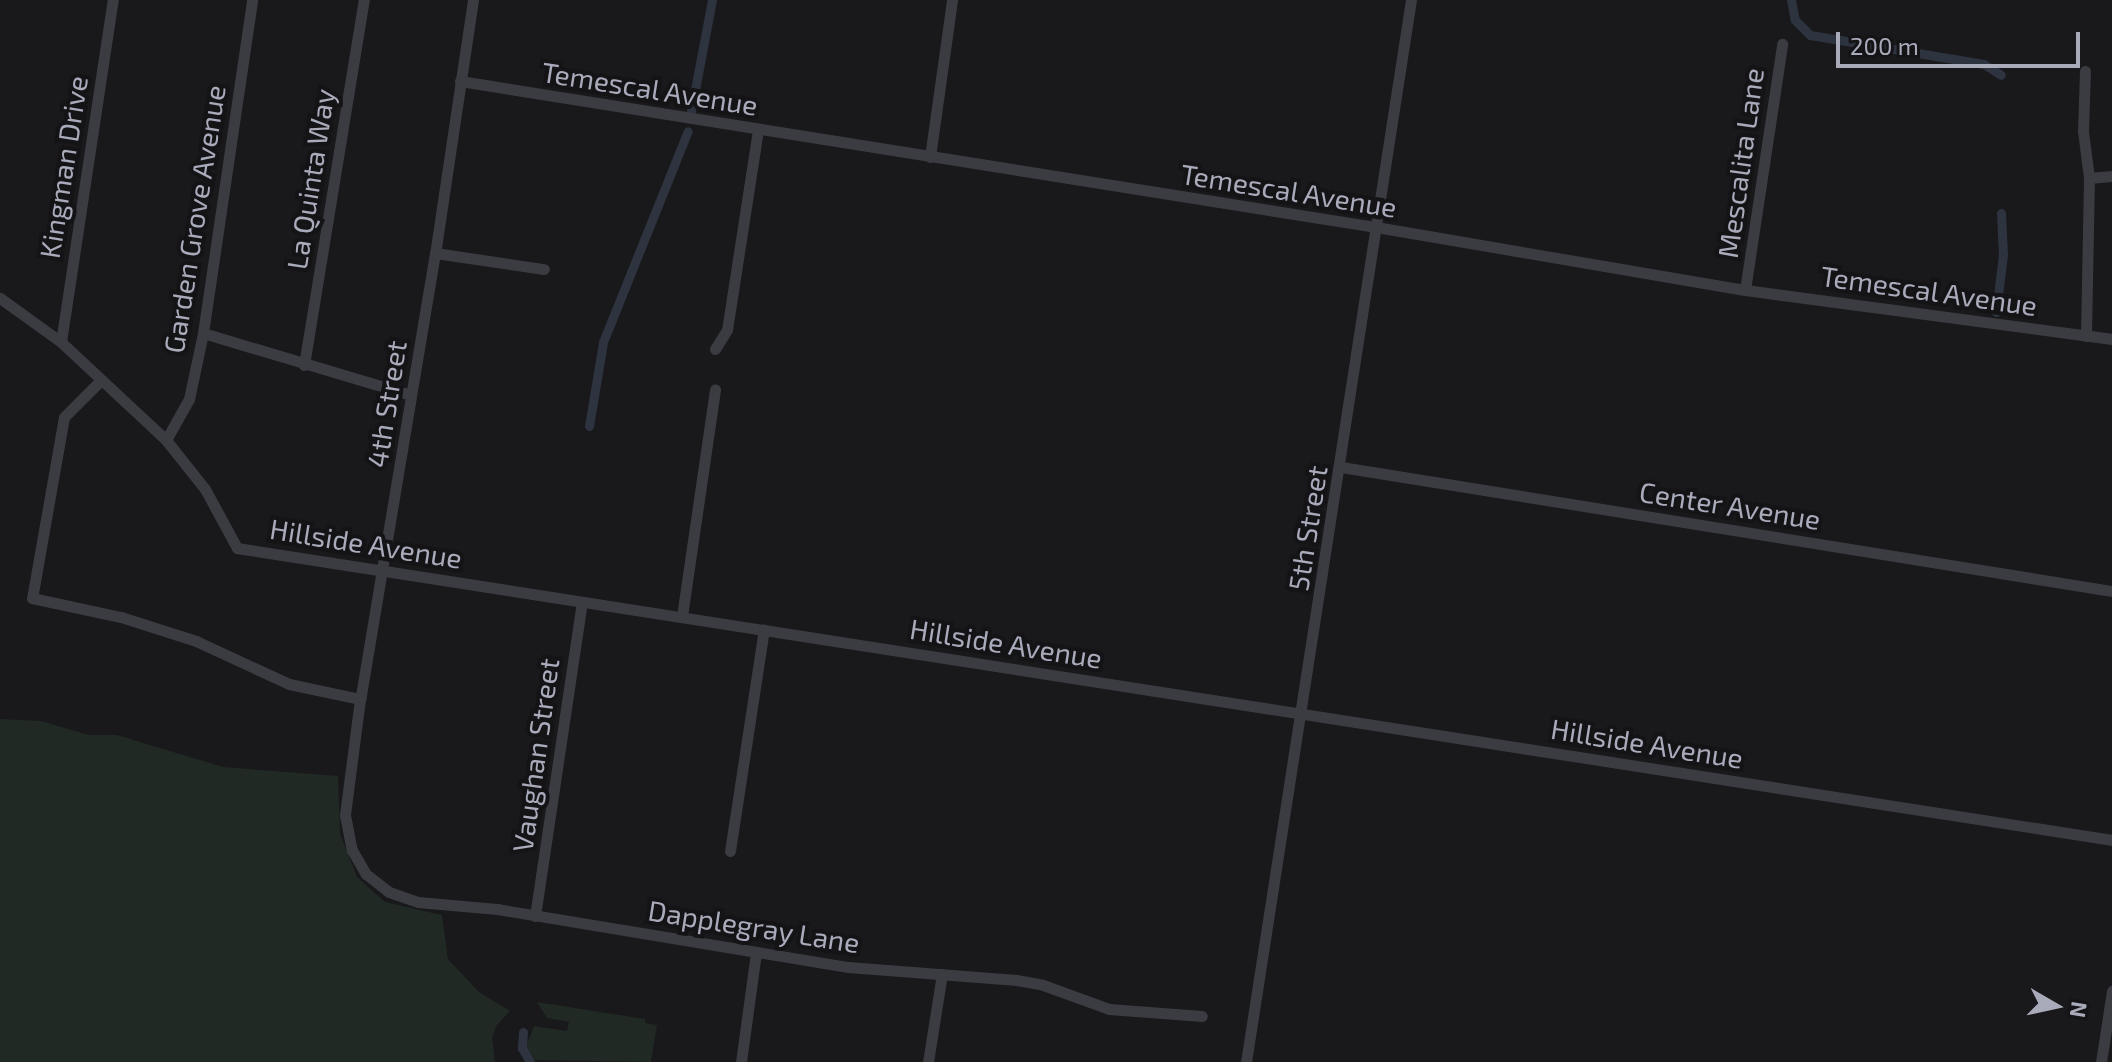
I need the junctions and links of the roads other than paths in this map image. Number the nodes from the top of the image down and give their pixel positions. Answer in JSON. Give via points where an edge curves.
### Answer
{"nodes":[{"id":1,"x":113,"y":0,"type":"edge"},
{"id":2,"x":252,"y":0,"type":"edge"},
{"id":3,"x":364,"y":0,"type":"edge"},
{"id":4,"x":473,"y":0,"type":"edge"},
{"id":5,"x":952,"y":0,"type":"edge"},
{"id":6,"x":1411,"y":0,"type":"edge"},
{"id":7,"x":1782,"y":44,"type":"dead end"},
{"id":8,"x":2085,"y":71,"type":"dead end"},
{"id":9,"x":460,"y":81,"type":"junction"},
{"id":10,"x":758,"y":130,"type":"junction"},
{"id":11,"x":930,"y":157,"type":"junction"},
{"id":12,"x":2112,"y":176,"type":"edge"},
{"id":13,"x":2089,"y":178,"type":"junction"},
{"id":14,"x":1376,"y":227,"type":"junction"},
{"id":15,"x":435,"y":253,"type":"junction"},
{"id":16,"x":544,"y":269,"type":"dead end"},
{"id":17,"x":1745,"y":290,"type":"junction"},
{"id":18,"x":0,"y":298,"type":"edge"},
{"id":19,"x":203,"y":333,"type":"junction"},
{"id":20,"x":2086,"y":336,"type":"junction"},
{"id":21,"x":2112,"y":339,"type":"edge"},
{"id":22,"x":61,"y":342,"type":"junction"},
{"id":23,"x":715,"y":349,"type":"dead end"},
{"id":24,"x":304,"y":365,"type":"junction"},
{"id":25,"x":101,"y":380,"type":"junction"},
{"id":26,"x":715,"y":389,"type":"dead end"},
{"id":27,"x":411,"y":395,"type":"junction"},
{"id":28,"x":166,"y":440,"type":"junction"},
{"id":29,"x":1341,"y":467,"type":"junction"},
{"id":30,"x":383,"y":569,"type":"junction"},
{"id":31,"x":2112,"y":591,"type":"edge"},
{"id":32,"x":582,"y":602,"type":"junction"},
{"id":33,"x":682,"y":616,"type":"junction"},
{"id":34,"x":764,"y":630,"type":"junction"},
{"id":35,"x":360,"y":699,"type":"junction"},
{"id":36,"x":1302,"y":713,"type":"junction"},
{"id":37,"x":345,"y":815,"type":"joint"},
{"id":38,"x":2112,"y":840,"type":"edge"},
{"id":39,"x":730,"y":851,"type":"dead end"},
{"id":40,"x":535,"y":916,"type":"junction"},
{"id":41,"x":756,"y":952,"type":"junction"},
{"id":42,"x":942,"y":974,"type":"junction"},
{"id":43,"x":2112,"y":991,"type":"edge"},
{"id":44,"x":1202,"y":1016,"type":"dead end"},
{"id":45,"x":741,"y":1062,"type":"edge"},
{"id":46,"x":928,"y":1062,"type":"edge"},
{"id":47,"x":1246,"y":1062,"type":"edge"},
{"id":48,"x":2101,"y":1062,"type":"edge"}],
"edges":[{"from":1,"to":22,"type":"street","name":"Kingman Drive"},
{"from":2,"to":19,"type":"street","name":"Garden Grove Avenue"},
{"from":3,"to":24,"type":"street","name":"La Quinta Way"},
{"from":4,"to":9,"type":"street","name":"4th Street"},
{"from":5,"to":11,"type":"street"},
{"from":6,"to":14,"type":"street","name":"5th Street"},
{"from":7,"to":17,"type":"street","name":"Mescalita Lane"},
{"from":8,"to":13,"type":"street","via":[[2083,131]]},
{"from":9,"to":10,"type":"street","name":"Temescal Avenue"},
{"from":9,"to":15,"type":"street","name":"4th Street"},
{"from":10,"to":11,"type":"street","name":"Temescal Avenue"},
{"from":10,"to":23,"type":"street","via":[[727,330]]},
{"from":11,"to":14,"type":"street","name":"Temescal Avenue"},
{"from":12,"to":13,"type":"street"},
{"from":13,"to":20,"type":"street"},
{"from":14,"to":17,"type":"street","name":"Temescal Avenue"},
{"from":14,"to":29,"type":"street","name":"5th Street"},
{"from":15,"to":16,"type":"street"},
{"from":15,"to":27,"type":"street","name":"4th Street"},
{"from":17,"to":20,"type":"street","name":"Temescal Avenue"},
{"from":18,"to":22,"type":"street","name":"Hillside Avenue"},
{"from":19,"to":24,"type":"street"},
{"from":19,"to":28,"type":"street","name":"Garden Grove Avenue","via":[[189,399]]},
{"from":20,"to":21,"type":"street","name":"Temescal Avenue"},
{"from":22,"to":25,"type":"street","name":"Hillside Avenue"},
{"from":24,"to":27,"type":"street"},
{"from":25,"to":28,"type":"street","name":"Hillside Avenue"},
{"from":25,"to":35,"type":"street","via":[[64,417],[32,598],[121,617],[196,641],[289,684]]},
{"from":26,"to":33,"type":"street"},
{"from":27,"to":30,"type":"street","name":"4th Street"},
{"from":28,"to":30,"type":"street","name":"Hillside Avenue","via":[[205,489],[237,548]]},
{"from":29,"to":31,"type":"street","name":"Center Avenue"},
{"from":29,"to":36,"type":"street","name":"5th Street"},
{"from":30,"to":32,"type":"street","name":"Hillside Avenue"},
{"from":30,"to":35,"type":"street","name":"4th Street"},
{"from":32,"to":33,"type":"street","name":"Hillside Avenue"},
{"from":32,"to":40,"type":"street","name":"Vaughan Street"},
{"from":33,"to":34,"type":"street","name":"Hillside Avenue"},
{"from":34,"to":36,"type":"street","name":"Hillside Avenue"},
{"from":34,"to":39,"type":"street"},
{"from":35,"to":37,"type":"street","name":"4th Street"},
{"from":36,"to":38,"type":"street","name":"Hillside Avenue"},
{"from":36,"to":47,"type":"street","name":"5th Street"},
{"from":37,"to":40,"type":"street","name":"Dapplegray Lane","via":[[352,850],[366,874],[389,892],[418,902]]},
{"from":40,"to":41,"type":"street","name":"Dapplegray Lane"},
{"from":41,"to":42,"type":"street","name":"Dapplegray Lane","via":[[848,967]]},
{"from":41,"to":45,"type":"street"},
{"from":42,"to":44,"type":"street","name":"Dapplegray Lane","via":[[1043,985],[1109,1009]]},
{"from":42,"to":46,"type":"street"},
{"from":43,"to":48,"type":"street"}]}
